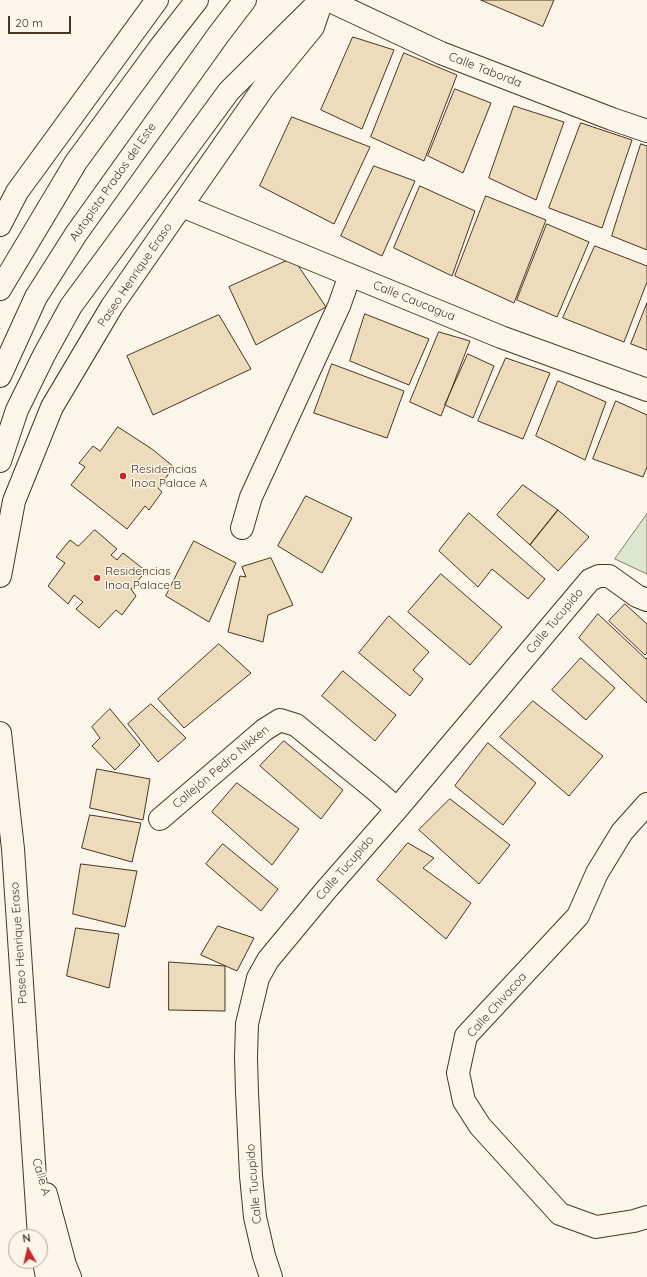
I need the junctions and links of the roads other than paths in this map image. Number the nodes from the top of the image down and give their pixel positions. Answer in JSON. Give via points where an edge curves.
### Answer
{"nodes":[{"id":1,"x":157,"y":0,"type":"edge"},
{"id":2,"x":197,"y":0,"type":"edge"},
{"id":3,"x":245,"y":0,"type":"edge"},
{"id":4,"x":322,"y":0,"type":"edge"},
{"id":5,"x":328,"y":0,"type":"edge"},
{"id":6,"x":647,"y":131,"type":"edge"},
{"id":7,"x":182,"y":206,"type":"junction"},
{"id":8,"x":0,"y":225,"type":"edge"},
{"id":9,"x":350,"y":275,"type":"junction"},
{"id":10,"x":0,"y":289,"type":"edge"},
{"id":11,"x":0,"y":376,"type":"edge"},
{"id":12,"x":647,"y":390,"type":"edge"},
{"id":13,"x":0,"y":461,"type":"edge"},
{"id":14,"x":242,"y":528,"type":"dead end"},
{"id":15,"x":0,"y":576,"type":"edge"},
{"id":16,"x":647,"y":600,"type":"edge"},
{"id":17,"x":0,"y":733,"type":"edge"},
{"id":18,"x":647,"y":804,"type":"edge"},
{"id":19,"x":397,"y":810,"type":"junction"},
{"id":20,"x":160,"y":819,"type":"dead end"},
{"id":21,"x":34,"y":1152,"type":"junction"},
{"id":22,"x":647,"y":1217,"type":"edge"},
{"id":23,"x":39,"y":1229,"type":"edge"},
{"id":24,"x":70,"y":1277,"type":"edge"},
{"id":25,"x":271,"y":1277,"type":"edge"}],
"edges":[{"from":1,"to":8,"type":"main road","via":[[17,192]]},
{"from":2,"to":10,"type":"main road","via":[[76,162]]},
{"from":3,"to":11,"type":"main road","name":"Autopista Prados del Este","via":[[76,234],[36,297]]},
{"from":4,"to":7,"type":"main road","name":"Paseo Henrique Eraso","via":[[313,27],[264,87]]},
{"from":4,"to":13,"type":"main road","via":[[229,91],[71,306],[17,410]]},
{"from":5,"to":6,"type":"main road","name":"Calle Taborda","via":[[441,53]]},
{"from":7,"to":9,"type":"main road","name":"Calle Caucagua"},
{"from":7,"to":15,"type":"main road","name":"Paseo Henrique Eraso","via":[[112,306],[52,407],[14,501]]},
{"from":9,"to":12,"type":"main road","name":"Calle Caucagua","via":[[502,337]]},
{"from":9,"to":14,"type":"main road","via":[[339,306],[251,497]]},
{"from":16,"to":19,"type":"main road","name":"Calle Tucupido","via":[[609,576],[590,580]]},
{"from":17,"to":21,"type":"main road","name":"Paseo Henrique Eraso","via":[[13,849]]},
{"from":18,"to":22,"type":"main road","name":"Calle Chivacoa","via":[[622,832],[597,873],[578,916],[466,1036],[458,1073],[464,1102],[480,1126],[560,1214],[596,1228]]},
{"from":19,"to":20,"type":"main road","name":"Callejón Pedro Nikken","via":[[296,725],[280,720],[264,730]]},
{"from":19,"to":25,"type":"main road","name":"Calle Tucupido","via":[[287,937],[268,960],[258,978],[247,1024],[247,1092],[255,1217]]},
{"from":21,"to":23,"type":"main road","name":"Calle A"},
{"from":21,"to":24,"type":"main road","name":"Calle A"}]}
